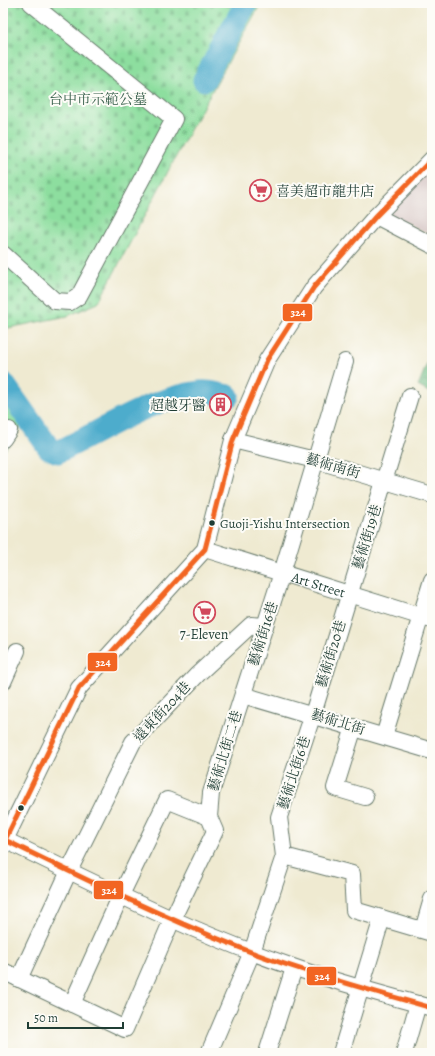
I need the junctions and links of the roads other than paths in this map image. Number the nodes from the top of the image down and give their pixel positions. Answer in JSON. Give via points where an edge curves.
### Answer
{"nodes":[{"id":1,"x":30,"y":3,"type":"edge"},
{"id":2,"x":432,"y":159,"type":"edge"},
{"id":3,"x":376,"y":216,"type":"junction"},
{"id":4,"x":432,"y":245,"type":"edge"},
{"id":5,"x":3,"y":254,"type":"edge"},
{"id":6,"x":345,"y":362,"type":"dead end"},
{"id":7,"x":410,"y":396,"type":"dead end"},
{"id":8,"x":233,"y":440,"type":"junction"},
{"id":9,"x":315,"y":460,"type":"junction"},
{"id":10,"x":385,"y":480,"type":"junction"},
{"id":11,"x":432,"y":495,"type":"edge"},
{"id":12,"x":205,"y":548,"type":"junction"},
{"id":13,"x":282,"y":573,"type":"junction"},
{"id":14,"x":432,"y":580,"type":"edge"},
{"id":15,"x":350,"y":594,"type":"junction"},
{"id":16,"x":426,"y":618,"type":"edge"},
{"id":17,"x":265,"y":626,"type":"junction"},
{"id":18,"x":17,"y":650,"type":"dead end"},
{"id":19,"x":3,"y":682,"type":"edge"},
{"id":20,"x":243,"y":695,"type":"junction"},
{"id":21,"x":313,"y":714,"type":"junction"},
{"id":22,"x":354,"y":727,"type":"junction"},
{"id":23,"x":384,"y":736,"type":"junction"},
{"id":24,"x":432,"y":751,"type":"edge"},
{"id":25,"x":365,"y":797,"type":"dead end"},
{"id":26,"x":212,"y":824,"type":"junction"},
{"id":27,"x":4,"y":841,"type":"edge"},
{"id":28,"x":284,"y":856,"type":"junction"},
{"id":29,"x":69,"y":871,"type":"junction"},
{"id":30,"x":120,"y":895,"type":"junction"},
{"id":31,"x":432,"y":899,"type":"edge"},
{"id":32,"x":382,"y":918,"type":"junction"},
{"id":33,"x":172,"y":920,"type":"junction"},
{"id":34,"x":427,"y":932,"type":"edge"},
{"id":35,"x":252,"y":952,"type":"junction"},
{"id":36,"x":294,"y":968,"type":"junction"},
{"id":37,"x":3,"y":971,"type":"edge"},
{"id":38,"x":19,"y":978,"type":"junction"},
{"id":39,"x":361,"y":987,"type":"junction"},
{"id":40,"x":72,"y":1004,"type":"junction"},
{"id":41,"x":425,"y":1006,"type":"edge"},
{"id":42,"x":209,"y":1053,"type":"edge"},
{"id":43,"x":267,"y":1053,"type":"edge"},
{"id":44,"x":341,"y":1053,"type":"edge"},
{"id":45,"x":404,"y":1053,"type":"edge"}],
"edges":[{"from":1,"to":5,"type":"street","via":[[174,119],[79,296],[70,302],[55,301]]},
{"from":2,"to":3,"type":"street"},
{"from":3,"to":4,"type":"street"},
{"from":3,"to":8,"type":"street","via":[[314,287],[271,354]]},
{"from":6,"to":9,"type":"street","name":"藝術街16巷"},
{"from":7,"to":10,"type":"street","name":"藝術街19巷"},
{"from":8,"to":9,"type":"street","name":"藝術南街"},
{"from":8,"to":12,"type":"street"},
{"from":9,"to":10,"type":"street","name":"藝術南街"},
{"from":9,"to":13,"type":"street","name":"藝術街16巷"},
{"from":10,"to":11,"type":"street","name":"藝術南街"},
{"from":10,"to":15,"type":"street","name":"藝術街19巷"},
{"from":12,"to":13,"type":"street","name":"Art Street"},
{"from":12,"to":27,"type":"street","via":[[79,688]]},
{"from":13,"to":15,"type":"street","name":"Art Street"},
{"from":13,"to":17,"type":"street","name":"藝術街16巷"},
{"from":14,"to":16,"type":"street"},
{"from":15,"to":16,"type":"street","name":"Art Street"},
{"from":15,"to":21,"type":"street","name":"藝術街20巷"},
{"from":16,"to":23,"type":"street"},
{"from":17,"to":20,"type":"street","name":"藝術街16巷"},
{"from":17,"to":29,"type":"street","name":"遠東街204巷","via":[[252,625],[198,674],[133,742]]},
{"from":18,"to":19,"type":"street"},
{"from":20,"to":21,"type":"street","name":"藝術北街"},
{"from":20,"to":26,"type":"street","name":"藝術北街二巷","via":[[211,793]]},
{"from":21,"to":22,"type":"street","name":"藝術北街"},
{"from":21,"to":28,"type":"street","name":"藝術北街6巷","via":[[279,817]]},
{"from":22,"to":23,"type":"street","name":"藝術北街"},
{"from":22,"to":25,"type":"street","via":[[335,788]]},
{"from":23,"to":24,"type":"street","name":"藝術北街"},
{"from":26,"to":30,"type":"street","via":[[167,800]]},
{"from":26,"to":33,"type":"street"},
{"from":27,"to":29,"type":"street"},
{"from":28,"to":32,"type":"street","via":[[352,874],[354,910]]},
{"from":28,"to":35,"type":"street"},
{"from":29,"to":30,"type":"street"},
{"from":29,"to":38,"type":"street","name":"遠東街204巷"},
{"from":30,"to":33,"type":"street"},
{"from":30,"to":40,"type":"street"},
{"from":31,"to":34,"type":"street"},
{"from":32,"to":34,"type":"street"},
{"from":32,"to":39,"type":"street"},
{"from":33,"to":35,"type":"street"},
{"from":33,"to":40,"type":"street","via":[[125,1029]]},
{"from":35,"to":36,"type":"street"},
{"from":35,"to":42,"type":"street"},
{"from":36,"to":39,"type":"street"},
{"from":36,"to":43,"type":"street"},
{"from":37,"to":38,"type":"street"},
{"from":38,"to":40,"type":"street"},
{"from":39,"to":41,"type":"street"},
{"from":39,"to":44,"type":"street"},
{"from":41,"to":45,"type":"street"}]}
